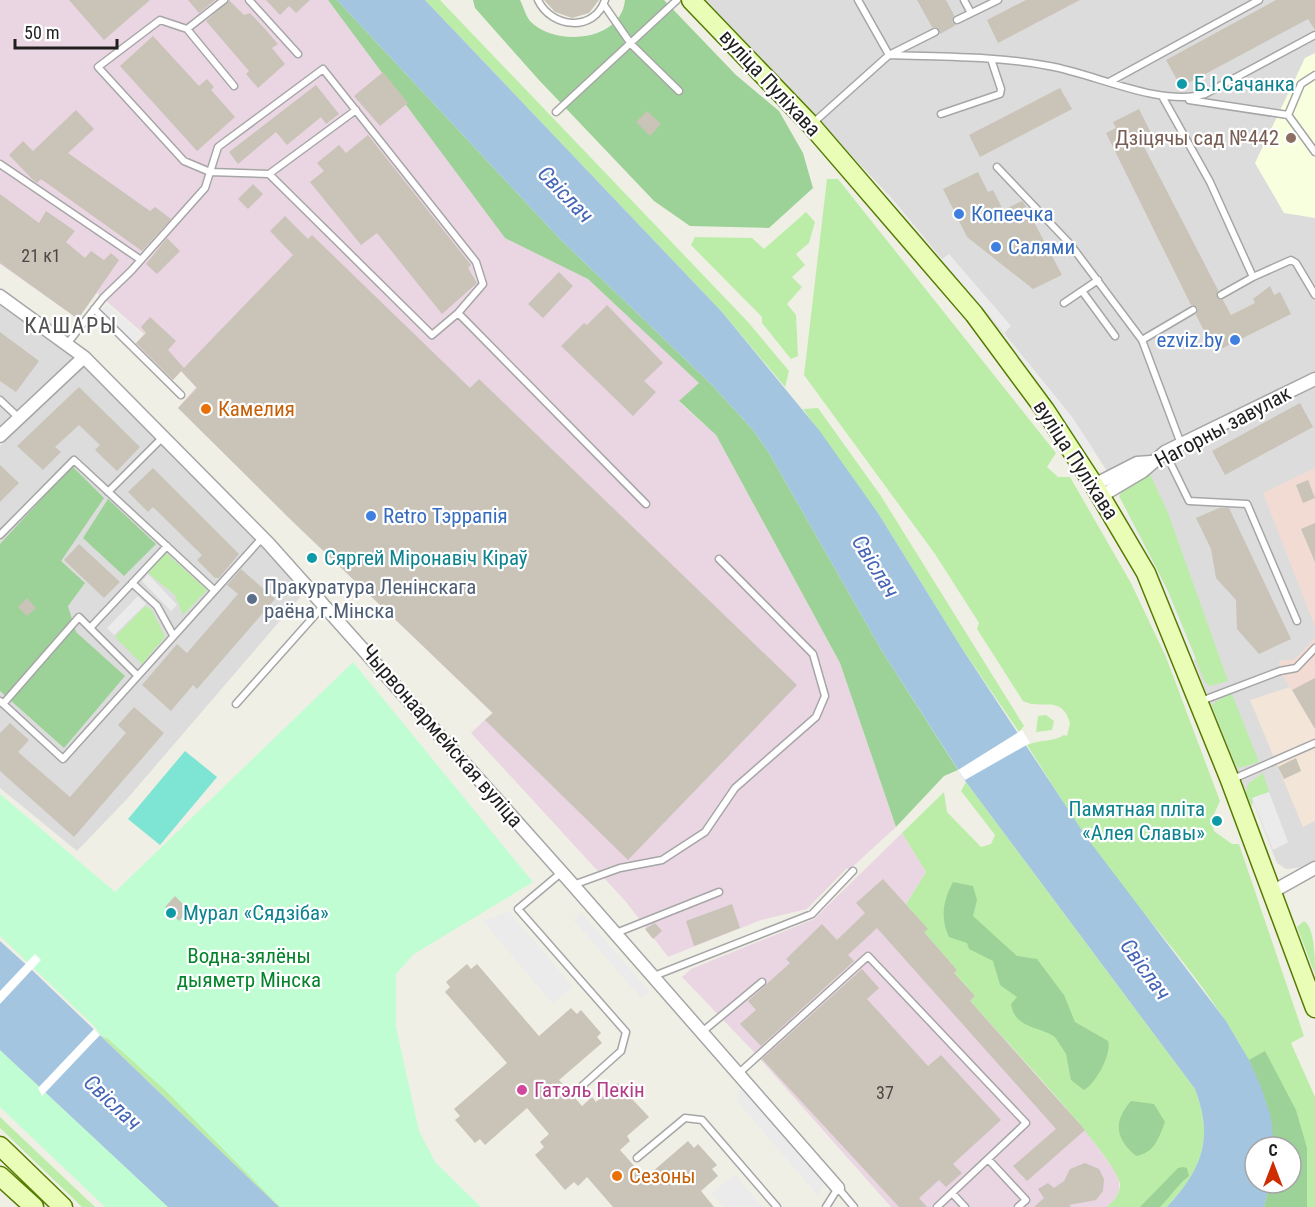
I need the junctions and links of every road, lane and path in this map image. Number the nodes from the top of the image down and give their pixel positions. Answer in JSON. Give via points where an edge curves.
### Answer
{"nodes":[{"id":1,"x":224,"y":0,"type":"edge"},
{"id":2,"x":249,"y":0,"type":"edge"},
{"id":3,"x":538,"y":0,"type":"edge"},
{"id":4,"x":676,"y":0,"type":"edge"},
{"id":5,"x":691,"y":0,"type":"edge"},
{"id":6,"x":858,"y":0,"type":"edge"},
{"id":7,"x":964,"y":0,"type":"edge"},
{"id":8,"x":998,"y":0,"type":"edge"},
{"id":9,"x":1259,"y":0,"type":"edge"},
{"id":10,"x":605,"y":2,"type":"edge"},
{"id":11,"x":971,"y":13,"type":"junction"},
{"id":12,"x":957,"y":20,"type":"dead end"},
{"id":13,"x":187,"y":29,"type":"junction"},
{"id":14,"x":934,"y":32,"type":"dead end"},
{"id":15,"x":1315,"y":35,"type":"edge"},
{"id":16,"x":631,"y":44,"type":"junction"},
{"id":17,"x":298,"y":54,"type":"dead end"},
{"id":18,"x":890,"y":56,"type":"junction"},
{"id":19,"x":991,"y":59,"type":"junction"},
{"id":20,"x":1315,"y":75,"type":"edge"},
{"id":21,"x":1111,"y":81,"type":"junction"},
{"id":22,"x":234,"y":86,"type":"dead end"},
{"id":23,"x":679,"y":91,"type":"dead end"},
{"id":24,"x":1162,"y":96,"type":"junction"},
{"id":25,"x":356,"y":110,"type":"junction"},
{"id":26,"x":556,"y":112,"type":"dead end"},
{"id":27,"x":941,"y":114,"type":"dead end"},
{"id":28,"x":1287,"y":115,"type":"junction"},
{"id":29,"x":811,"y":125,"type":"junction"},
{"id":30,"x":1315,"y":152,"type":"edge"},
{"id":31,"x":0,"y":164,"type":"edge"},
{"id":32,"x":996,"y":166,"type":"dead end"},
{"id":33,"x":210,"y":172,"type":"junction"},
{"id":34,"x":269,"y":174,"type":"junction"},
{"id":35,"x":141,"y":260,"type":"junction"},
{"id":36,"x":1253,"y":277,"type":"junction"},
{"id":37,"x":1098,"y":280,"type":"junction"},
{"id":38,"x":1082,"y":291,"type":"junction"},
{"id":39,"x":1221,"y":295,"type":"dead end"},
{"id":40,"x":1315,"y":295,"type":"edge"},
{"id":41,"x":0,"y":296,"type":"edge"},
{"id":42,"x":1064,"y":303,"type":"dead end"},
{"id":43,"x":94,"y":309,"type":"junction"},
{"id":44,"x":1193,"y":310,"type":"dead end"},
{"id":45,"x":458,"y":313,"type":"junction"},
{"id":46,"x":1115,"y":336,"type":"dead end"},
{"id":47,"x":1142,"y":340,"type":"junction"},
{"id":48,"x":67,"y":344,"type":"junction"},
{"id":49,"x":84,"y":357,"type":"junction"},
{"id":50,"x":1315,"y":379,"type":"edge"},
{"id":51,"x":181,"y":395,"type":"dead end"},
{"id":52,"x":0,"y":400,"type":"edge"},
{"id":53,"x":20,"y":418,"type":"junction"},
{"id":54,"x":0,"y":436,"type":"edge"},
{"id":55,"x":163,"y":437,"type":"junction"},
{"id":56,"x":1181,"y":444,"type":"junction"},
{"id":57,"x":1165,"y":452,"type":"junction"},
{"id":58,"x":1098,"y":490,"type":"junction"},
{"id":59,"x":108,"y":492,"type":"junction"},
{"id":60,"x":646,"y":504,"type":"dead end"},
{"id":61,"x":0,"y":535,"type":"edge"},
{"id":62,"x":262,"y":537,"type":"junction"},
{"id":63,"x":166,"y":546,"type":"junction"},
{"id":64,"x":719,"y":560,"type":"dead end"},
{"id":65,"x":132,"y":583,"type":"junction"},
{"id":66,"x":214,"y":590,"type":"junction"},
{"id":67,"x":325,"y":604,"type":"junction"},
{"id":68,"x":1297,"y":621,"type":"dead end"},
{"id":69,"x":90,"y":628,"type":"junction"},
{"id":70,"x":173,"y":635,"type":"junction"},
{"id":71,"x":1315,"y":648,"type":"edge"},
{"id":72,"x":137,"y":675,"type":"junction"},
{"id":73,"x":1,"y":702,"type":"edge"},
{"id":74,"x":1199,"y":702,"type":"junction"},
{"id":75,"x":236,"y":704,"type":"dead end"},
{"id":76,"x":1315,"y":743,"type":"edge"},
{"id":77,"x":1230,"y":780,"type":"junction"},
{"id":78,"x":1315,"y":868,"type":"edge"},
{"id":79,"x":853,"y":871,"type":"dead end"},
{"id":80,"x":562,"y":872,"type":"junction"},
{"id":81,"x":573,"y":885,"type":"junction"},
{"id":82,"x":1272,"y":891,"type":"junction"},
{"id":83,"x":719,"y":892,"type":"dead end"},
{"id":84,"x":615,"y":933,"type":"junction"},
{"id":85,"x":654,"y":976,"type":"junction"},
{"id":86,"x":762,"y":982,"type":"dead end"},
{"id":87,"x":1315,"y":1008,"type":"edge"},
{"id":88,"x":702,"y":1032,"type":"junction"},
{"id":89,"x":739,"y":1073,"type":"junction"},
{"id":90,"x":582,"y":1086,"type":"dead end"},
{"id":91,"x":0,"y":1146,"type":"edge"},
{"id":92,"x":638,"y":1158,"type":"dead end"},
{"id":93,"x":988,"y":1159,"type":"junction"},
{"id":94,"x":0,"y":1176,"type":"edge"},
{"id":95,"x":838,"y":1188,"type":"junction"},
{"id":96,"x":952,"y":1193,"type":"junction"},
{"id":97,"x":34,"y":1207,"type":"edge"},
{"id":98,"x":63,"y":1207,"type":"edge"},
{"id":99,"x":777,"y":1207,"type":"edge"},
{"id":100,"x":826,"y":1207,"type":"edge"},
{"id":101,"x":854,"y":1207,"type":"edge"},
{"id":102,"x":937,"y":1207,"type":"edge"},
{"id":103,"x":965,"y":1207,"type":"edge"},
{"id":104,"x":1018,"y":1207,"type":"edge"}],
"edges":[{"from":1,"to":13,"type":"lane"},
{"from":2,"to":17,"type":"lane"},
{"from":3,"to":10,"type":"lane","via":[[550,17],[574,24],[596,14]]},
{"from":4,"to":16,"type":"lane"},
{"from":5,"to":29,"type":"street","name":"вуліца Пуліхава"},
{"from":6,"to":18,"type":"lane"},
{"from":7,"to":11,"type":"lane"},
{"from":8,"to":11,"type":"lane"},
{"from":9,"to":21,"type":"lane"},
{"from":10,"to":16,"type":"lane"},
{"from":11,"to":12,"type":"lane"},
{"from":13,"to":22,"type":"lane"},
{"from":13,"to":33,"type":"lane","via":[[160,20],[98,67],[184,161]]},
{"from":14,"to":18,"type":"lane"},
{"from":15,"to":24,"type":"lane","via":[[1205,94]]},
{"from":16,"to":23,"type":"lane"},
{"from":16,"to":26,"type":"lane"},
{"from":18,"to":19,"type":"lane"},
{"from":18,"to":29,"type":"lane"},
{"from":19,"to":21,"type":"lane","via":[[1049,66]]},
{"from":19,"to":27,"type":"lane","via":[[1000,94]]},
{"from":20,"to":28,"type":"lane","via":[[1301,84]]},
{"from":21,"to":24,"type":"lane"},
{"from":24,"to":28,"type":"lane"},
{"from":24,"to":36,"type":"lane","via":[[1210,182]]},
{"from":25,"to":33,"type":"lane","via":[[323,69],[218,147]]},
{"from":25,"to":34,"type":"lane"},
{"from":25,"to":45,"type":"lane","via":[[476,262],[483,284]]},
{"from":28,"to":30,"type":"lane"},
{"from":29,"to":58,"type":"street","name":"вуліца Пуліхава","via":[[974,314]]},
{"from":31,"to":35,"type":"lane"},
{"from":32,"to":37,"type":"lane","via":[[1070,244]]},
{"from":33,"to":34,"type":"lane"},
{"from":33,"to":35,"type":"lane","via":[[205,188]]},
{"from":34,"to":45,"type":"lane","via":[[432,335]]},
{"from":35,"to":43,"type":"lane"},
{"from":36,"to":39,"type":"lane"},
{"from":36,"to":40,"type":"lane","via":[[1291,260]]},
{"from":37,"to":38,"type":"lane"},
{"from":37,"to":47,"type":"lane"},
{"from":38,"to":42,"type":"lane"},
{"from":38,"to":46,"type":"lane"},
{"from":41,"to":48,"type":"street","name":"Чырвонаармейская вуліца"},
{"from":43,"to":48,"type":"lane"},
{"from":43,"to":51,"type":"lane"},
{"from":44,"to":47,"type":"lane"},
{"from":45,"to":60,"type":"lane"},
{"from":47,"to":56,"type":"lane"},
{"from":48,"to":49,"type":"street","name":"Чырвонаармейская вуліца"},
{"from":49,"to":53,"type":"street"},
{"from":49,"to":55,"type":"street","name":"Чырвонаармейская вуліца"},
{"from":50,"to":56,"type":"street","name":"Нагорны завулак"},
{"from":52,"to":53,"type":"lane"},
{"from":53,"to":54,"type":"street"},
{"from":55,"to":59,"type":"lane"},
{"from":55,"to":62,"type":"street","name":"Чырвонаармейская вуліца"},
{"from":56,"to":57,"type":"street","name":"Нагорны завулак"},
{"from":57,"to":58,"type":"street","name":"Нагорны завулак","via":[[1151,462],[1137,463]]},
{"from":57,"to":68,"type":"lane","via":[[1189,501],[1247,504]]},
{"from":58,"to":74,"type":"street","name":"вуліца Пуліхава","via":[[1146,573]]},
{"from":59,"to":61,"type":"lane","via":[[74,460]]},
{"from":59,"to":63,"type":"lane"},
{"from":62,"to":66,"type":"lane"},
{"from":62,"to":67,"type":"street","name":"Чырвонаармейская вуліца"},
{"from":63,"to":65,"type":"lane"},
{"from":63,"to":66,"type":"lane"},
{"from":64,"to":81,"type":"lane","via":[[813,654],[825,696],[816,717],[735,788],[705,832],[662,860],[620,868]]},
{"from":65,"to":69,"type":"lane"},
{"from":65,"to":70,"type":"lane","via":[[157,606]]},
{"from":66,"to":70,"type":"lane"},
{"from":67,"to":75,"type":"lane"},
{"from":67,"to":80,"type":"street","name":"Чырвонаармейская вуліца"},
{"from":69,"to":72,"type":"lane"},
{"from":69,"to":73,"type":"lane","via":[[79,617]]},
{"from":70,"to":72,"type":"lane"},
{"from":71,"to":74,"type":"lane","via":[[1296,668],[1280,670]]},
{"from":72,"to":73,"type":"lane","via":[[63,759]]},
{"from":74,"to":77,"type":"street","name":"вуліца Пуліхава"},
{"from":76,"to":77,"type":"lane"},
{"from":77,"to":82,"type":"street","name":"вуліца Пуліхава"},
{"from":78,"to":82,"type":"street"},
{"from":79,"to":85,"type":"lane","via":[[812,914]]},
{"from":80,"to":81,"type":"street","name":"Чырвонаармейская вуліца"},
{"from":80,"to":90,"type":"lane","via":[[518,909],[626,1032],[621,1051]]},
{"from":81,"to":84,"type":"street","name":"Чырвонаармейская вуліца"},
{"from":82,"to":87,"type":"street","name":"вуліца Пуліхава"},
{"from":83,"to":84,"type":"lane"},
{"from":84,"to":85,"type":"street","name":"Чырвонаармейская вуліца"},
{"from":85,"to":88,"type":"street","name":"Чырвонаармейская вуліца"},
{"from":86,"to":88,"type":"lane"},
{"from":88,"to":89,"type":"street","name":"Чырвонаармейская вуліца"},
{"from":89,"to":93,"type":"lane","via":[[868,956],[1026,1123]]},
{"from":89,"to":95,"type":"street","name":"Чырвонаармейская вуліца"},
{"from":91,"to":98,"type":"street"},
{"from":92,"to":99,"type":"lane","via":[[685,1118],[702,1120]]},
{"from":93,"to":96,"type":"lane"},
{"from":93,"to":104,"type":"lane","via":[[1026,1200]]},
{"from":94,"to":97,"type":"street"},
{"from":95,"to":100,"type":"lane"},
{"from":95,"to":101,"type":"lane","name":"Чырвонаармейская вуліца"},
{"from":96,"to":102,"type":"lane"},
{"from":96,"to":103,"type":"lane"}]}
